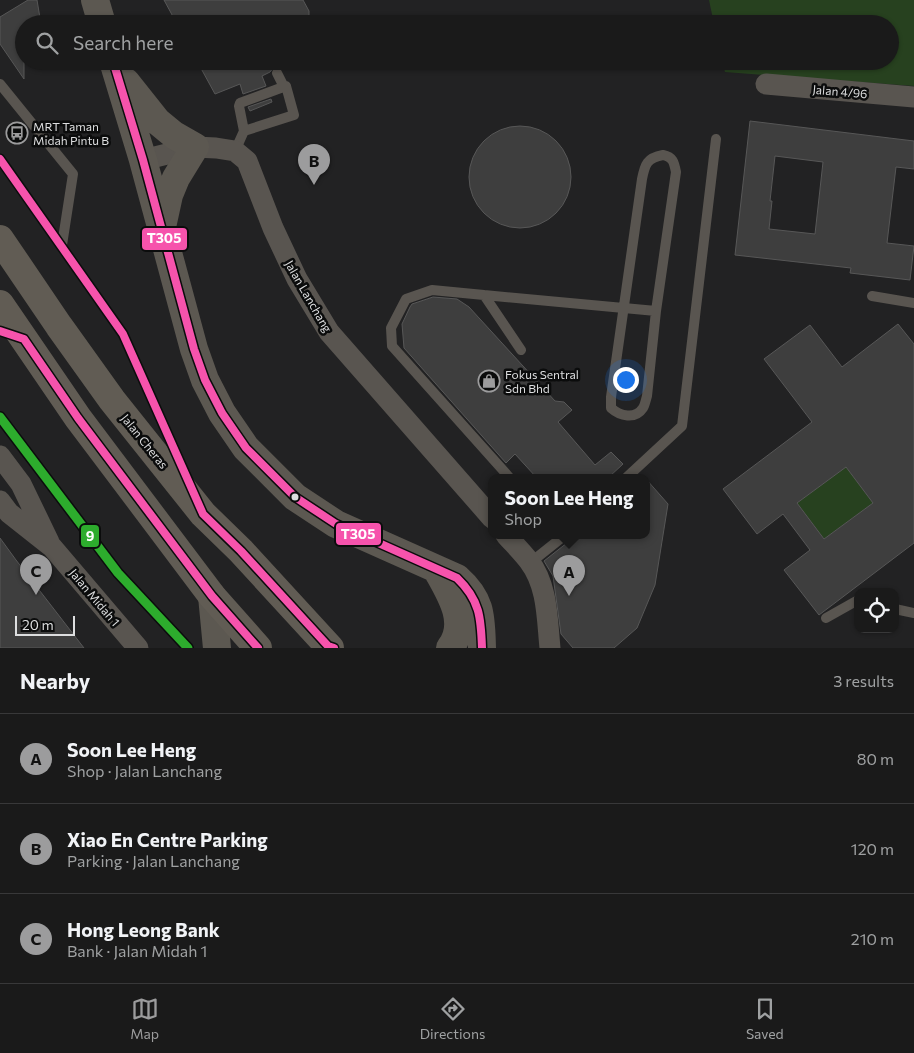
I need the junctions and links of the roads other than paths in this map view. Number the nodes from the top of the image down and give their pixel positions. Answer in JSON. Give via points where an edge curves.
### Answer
{"nodes":[{"id":1,"x":95,"y":0,"type":"edge"},
{"id":2,"x":99,"y":15,"type":"edge"},
{"id":3,"x":116,"y":70,"type":"edge"},
{"id":4,"x":119,"y":70,"type":"edge"},
{"id":5,"x":277,"y":73,"type":"dead end"},
{"id":6,"x":0,"y":84,"type":"edge"},
{"id":7,"x":766,"y":84,"type":"dead end"},
{"id":8,"x":283,"y":86,"type":"junction"},
{"id":9,"x":914,"y":97,"type":"edge"},
{"id":10,"x":244,"y":131,"type":"junction"},
{"id":11,"x":716,"y":139,"type":"dead end"},
{"id":12,"x":196,"y":147,"type":"junction"},
{"id":13,"x":235,"y":151,"type":"junction"},
{"id":14,"x":0,"y":159,"type":"edge"},
{"id":15,"x":143,"y":160,"type":"junction"},
{"id":16,"x":161,"y":229,"type":"junction"},
{"id":17,"x":0,"y":239,"type":"edge"},
{"id":18,"x":62,"y":245,"type":"junction"},
{"id":19,"x":484,"y":295,"type":"junction"},
{"id":20,"x":872,"y":296,"type":"dead end"},
{"id":21,"x":914,"y":303,"type":"edge"},
{"id":22,"x":0,"y":304,"type":"edge"},
{"id":23,"x":625,"y":309,"type":"junction"},
{"id":24,"x":656,"y":311,"type":"junction"},
{"id":25,"x":521,"y":350,"type":"dead end"},
{"id":26,"x":0,"y":456,"type":"edge"},
{"id":27,"x":506,"y":474,"type":"edge"},
{"id":28,"x":630,"y":474,"type":"edge"},
{"id":29,"x":3,"y":512,"type":"edge"},
{"id":30,"x":488,"y":513,"type":"edge"},
{"id":31,"x":203,"y":514,"type":"junction"},
{"id":32,"x":510,"y":539,"type":"edge"},
{"id":33,"x":559,"y":539,"type":"edge"},
{"id":34,"x":52,"y":547,"type":"junction"},
{"id":35,"x":530,"y":562,"type":"junction"},
{"id":36,"x":436,"y":569,"type":"junction"},
{"id":37,"x":212,"y":596,"type":"junction"},
{"id":38,"x":854,"y":602,"type":"edge"},
{"id":39,"x":899,"y":609,"type":"edge"},
{"id":40,"x":914,"y":613,"type":"edge"},
{"id":41,"x":826,"y":618,"type":"dead end"},
{"id":42,"x":330,"y":647,"type":"edge"},
{"id":43,"x":138,"y":648,"type":"edge"},
{"id":44,"x":217,"y":648,"type":"edge"},
{"id":45,"x":258,"y":648,"type":"edge"},
{"id":46,"x":450,"y":648,"type":"edge"},
{"id":47,"x":482,"y":648,"type":"edge"},
{"id":48,"x":550,"y":648,"type":"edge"}],
"edges":[{"from":1,"to":2,"type":"street"},
{"from":3,"to":15,"type":"street"},
{"from":4,"to":12,"type":"street","via":[[157,121]]},
{"from":5,"to":8,"type":"lane"},
{"from":6,"to":18,"type":"lane","via":[[73,174]]},
{"from":7,"to":9,"type":"street","name":"Jalan 4/96"},
{"from":8,"to":10,"type":"lane","via":[[240,103]]},
{"from":8,"to":10,"type":"lane","via":[[287,87],[294,115]]},
{"from":10,"to":13,"type":"lane"},
{"from":11,"to":28,"type":"lane","via":[[682,426]]},
{"from":12,"to":13,"type":"street"},
{"from":12,"to":15,"type":"street"},
{"from":12,"to":16,"type":"street","via":[[169,195]]},
{"from":13,"to":30,"type":"street","name":"Jalan Lanchang","via":[[248,161],[273,228],[297,279],[329,332]]},
{"from":14,"to":18,"type":"lane"},
{"from":15,"to":16,"type":"street"},
{"from":16,"to":36,"type":"street","via":[[205,380],[246,448],[294,497],[336,524]]},
{"from":17,"to":31,"type":"highway","name":"Jalan Cheras","via":[[112,400]]},
{"from":18,"to":31,"type":"lane","via":[[123,334]]},
{"from":19,"to":23,"type":"lane"},
{"from":19,"to":25,"type":"lane"},
{"from":19,"to":27,"type":"lane","via":[[432,290],[406,299],[391,328],[392,346]]},
{"from":20,"to":21,"type":"lane"},
{"from":22,"to":37,"type":"highway","via":[[78,418]]},
{"from":23,"to":24,"type":"lane"},
{"from":23,"to":24,"type":"lane","via":[[611,408],[626,416],[643,408],[647,396]]},
{"from":23,"to":24,"type":"lane","via":[[644,168],[648,161],[663,155],[674,162],[676,172]]},
{"from":26,"to":34,"type":"street","name":"Jalan Midah 1","via":[[21,484]]},
{"from":29,"to":34,"type":"street","name":"Jalan Midah 1"},
{"from":31,"to":42,"type":"highway","name":"Jalan Cheras"},
{"from":32,"to":35,"type":"street"},
{"from":33,"to":35,"type":"lane"},
{"from":34,"to":43,"type":"street","name":"Jalan Midah 1"},
{"from":35,"to":48,"type":"street","via":[[542,586]]},
{"from":36,"to":46,"type":"street","via":[[457,608],[458,631]]},
{"from":36,"to":47,"type":"street","via":[[457,578],[476,600],[481,614]]},
{"from":37,"to":44,"type":"street"},
{"from":37,"to":45,"type":"highway"},
{"from":38,"to":41,"type":"lane"},
{"from":39,"to":40,"type":"lane"}]}
